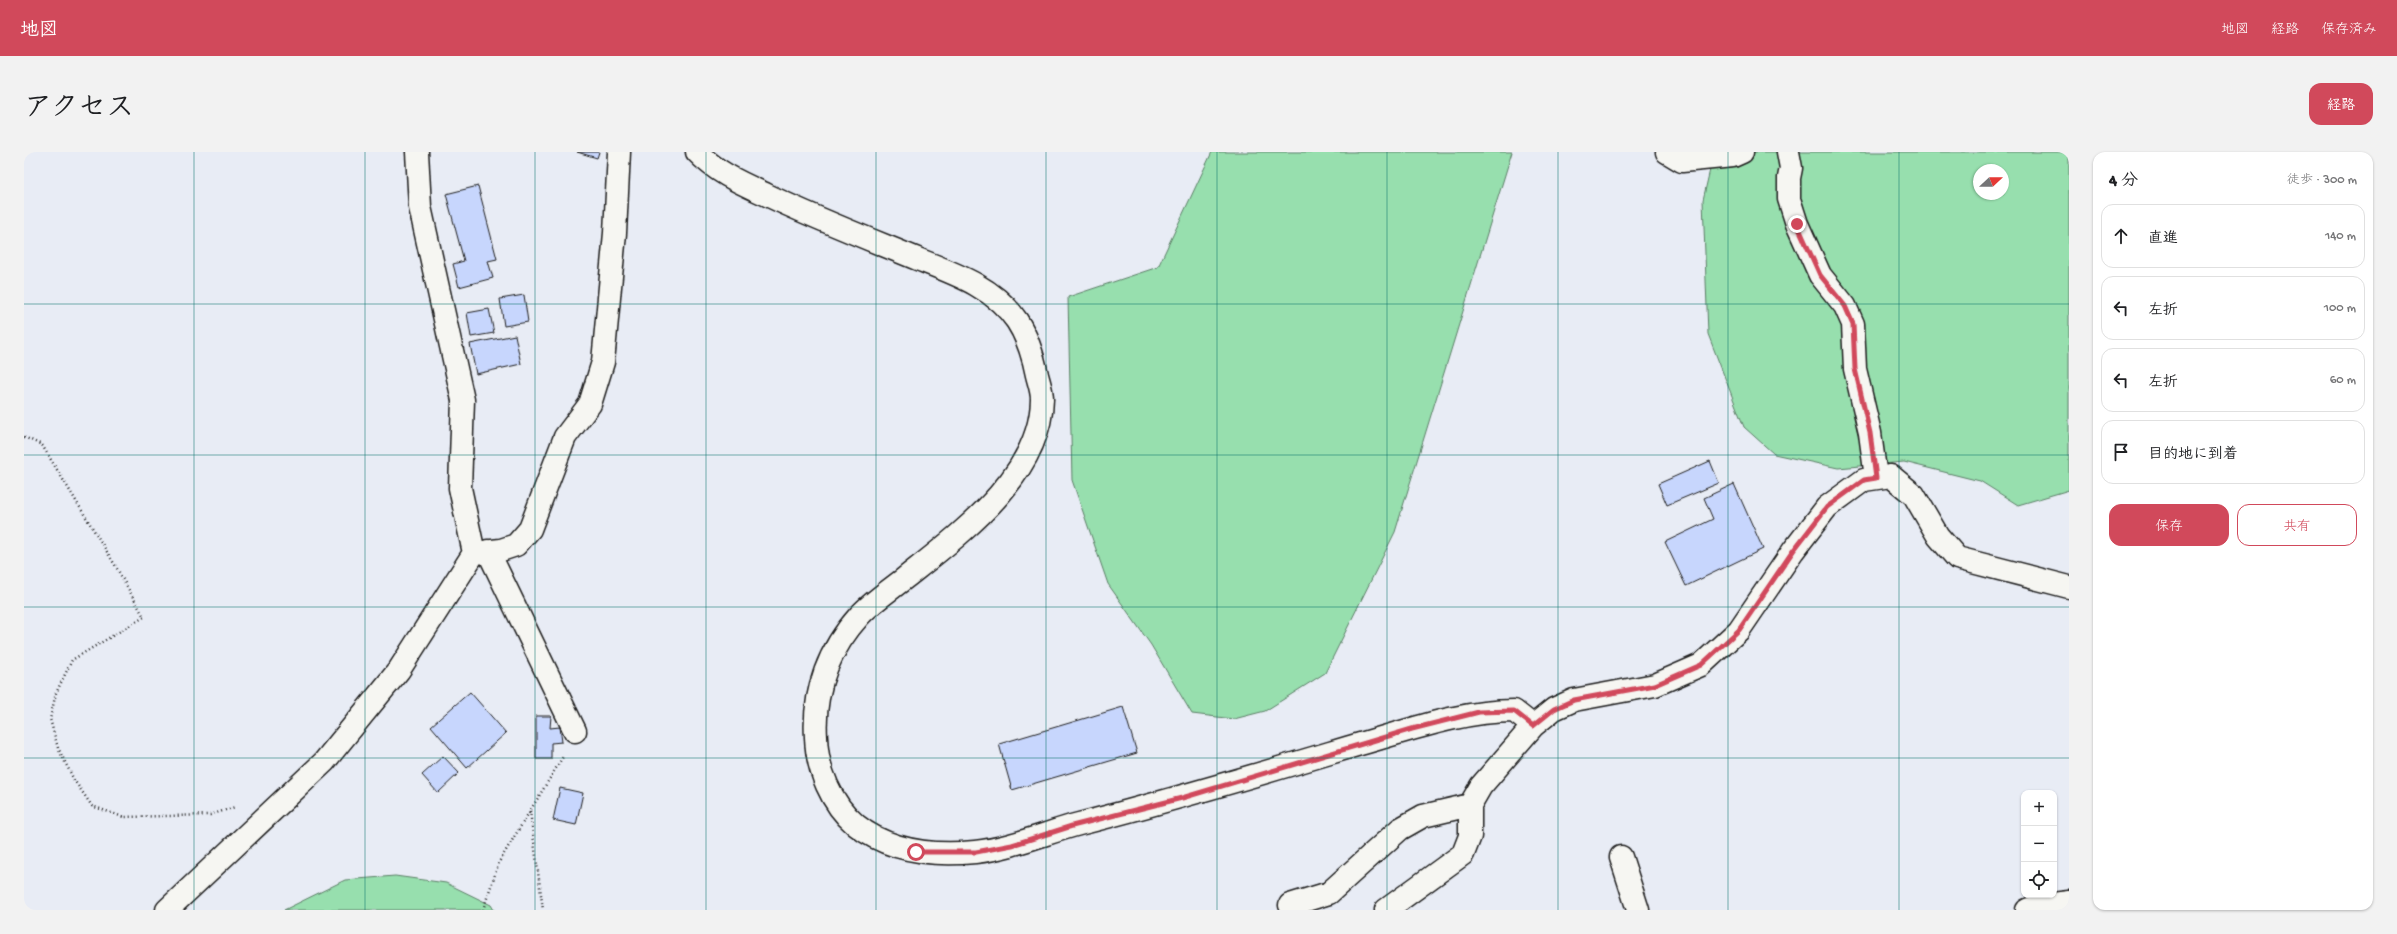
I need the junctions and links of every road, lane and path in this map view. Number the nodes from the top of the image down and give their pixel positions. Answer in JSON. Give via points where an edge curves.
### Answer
{"nodes":[{"id":1,"x":417,"y":152,"type":"edge"},
{"id":2,"x":619,"y":152,"type":"edge"},
{"id":3,"x":697,"y":152,"type":"edge"},
{"id":4,"x":1667,"y":152,"type":"edge"},
{"id":5,"x":1742,"y":152,"type":"edge"},
{"id":6,"x":1788,"y":152,"type":"edge"},
{"id":7,"x":24,"y":437,"type":"edge"},
{"id":8,"x":1876,"y":478,"type":"junction"},
{"id":9,"x":481,"y":552,"type":"junction"},
{"id":10,"x":2069,"y":587,"type":"edge"},
{"id":11,"x":1533,"y":726,"type":"junction"},
{"id":12,"x":575,"y":731,"type":"joint"},
{"id":13,"x":1470,"y":805,"type":"junction"},
{"id":14,"x":239,"y":806,"type":"dead end"},
{"id":15,"x":530,"y":811,"type":"junction"},
{"id":16,"x":1621,"y":857,"type":"dead end"},
{"id":17,"x":2069,"y":902,"type":"edge"},
{"id":18,"x":1290,"y":905,"type":"dead end"},
{"id":19,"x":167,"y":910,"type":"edge"},
{"id":20,"x":483,"y":910,"type":"edge"},
{"id":21,"x":543,"y":910,"type":"edge"},
{"id":22,"x":1386,"y":910,"type":"edge"},
{"id":23,"x":1638,"y":910,"type":"edge"},
{"id":24,"x":2027,"y":910,"type":"edge"}],
"edges":[{"from":1,"to":9,"type":"street","via":[[420,207],[463,400],[460,488]]},
{"from":2,"to":9,"type":"street","via":[[615,233],[603,362],[590,404],[565,437],[530,530],[516,545]]},
{"from":3,"to":11,"type":"street","via":[[717,171],[805,214],[962,276],[989,292],[1015,318],[1031,346],[1042,397],[1037,434],[1019,472],[963,533],[862,612],[832,654],[818,691],[815,725],[821,771],[834,798],[856,824],[891,845],[916,852],[976,852],[1012,845],[1072,826],[1182,798],[1479,712],[1514,711]]},
{"from":4,"to":5,"type":"street","via":[[1682,162],[1733,156]]},
{"from":6,"to":8,"type":"street","via":[[1791,168],[1789,199],[1797,224],[1820,275],[1845,306],[1853,324],[1855,369],[1870,433]]},
{"from":7,"to":14,"type":"path","via":[[42,446],[144,617],[72,660],[56,693],[50,719],[58,748],[74,780],[92,806],[123,817],[210,815]]},
{"from":8,"to":10,"type":"street","via":[[1891,476],[1914,495],[1938,536],[1957,558]]},
{"from":8,"to":11,"type":"street","via":[[1864,480],[1827,507],[1793,551],[1739,630],[1701,665],[1655,685],[1574,700],[1554,709]]},
{"from":9,"to":12,"type":"street"},
{"from":9,"to":19,"type":"street","via":[[399,670],[324,762]]},
{"from":11,"to":13,"type":"street","via":[[1481,786]]},
{"from":12,"to":15,"type":"path"},
{"from":13,"to":18,"type":"street","via":[[1423,816],[1400,829],[1329,893]]},
{"from":13,"to":22,"type":"street","via":[[1470,836],[1463,854]]},
{"from":15,"to":20,"type":"path","via":[[499,862]]},
{"from":15,"to":21,"type":"path"},
{"from":16,"to":23,"type":"street"},
{"from":17,"to":24,"type":"street","via":[[2037,906]]}]}
